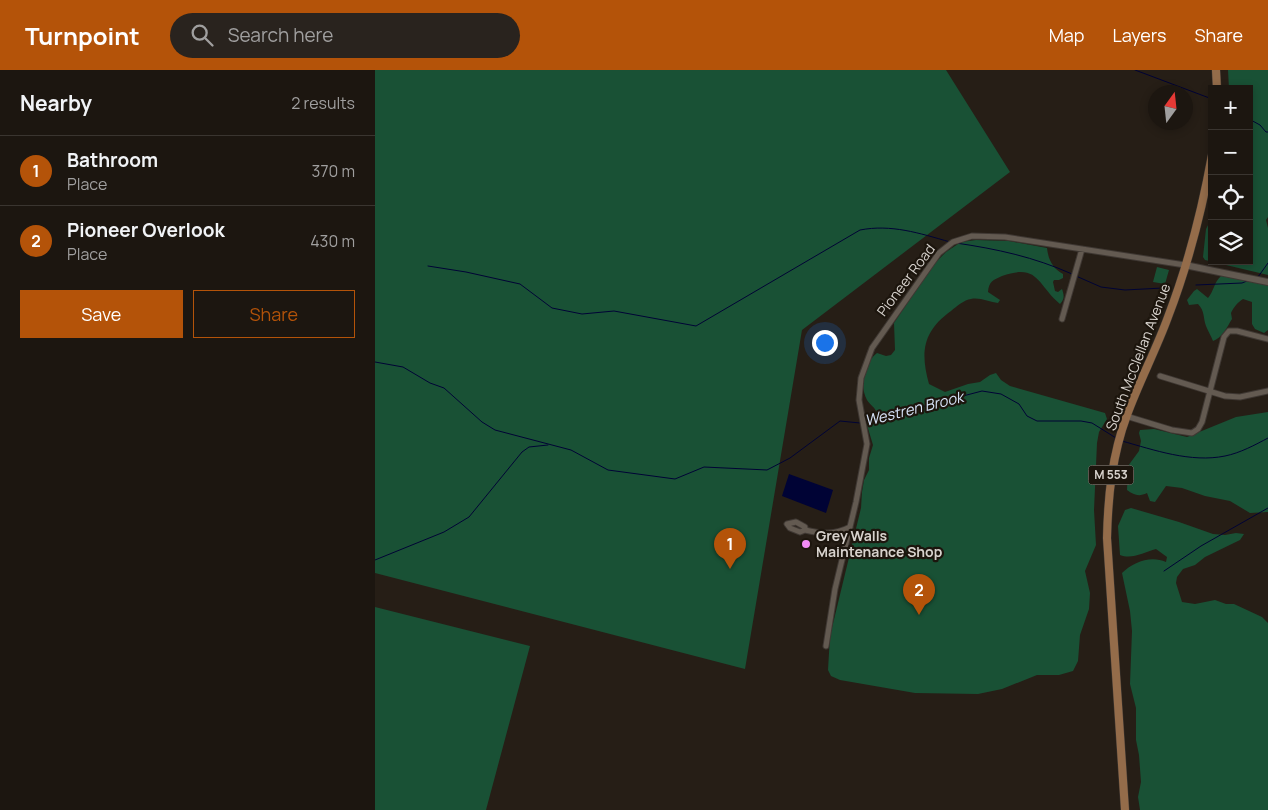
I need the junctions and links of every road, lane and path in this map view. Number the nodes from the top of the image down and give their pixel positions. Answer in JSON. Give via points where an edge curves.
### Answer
{"nodes":[{"id":1,"x":1216,"y":70,"type":"edge"},
{"id":2,"x":1217,"y":85,"type":"edge"},
{"id":3,"x":1208,"y":175,"type":"edge"},
{"id":4,"x":1082,"y":249,"type":"junction"},
{"id":5,"x":1185,"y":265,"type":"junction"},
{"id":6,"x":1268,"y":282,"type":"edge"},
{"id":7,"x":1062,"y":319,"type":"dead end"},
{"id":8,"x":1268,"y":339,"type":"edge"},
{"id":9,"x":1160,"y":376,"type":"dead end"},
{"id":10,"x":1268,"y":391,"type":"edge"},
{"id":11,"x":1210,"y":392,"type":"junction"},
{"id":12,"x":1126,"y":416,"type":"junction"},
{"id":13,"x":850,"y":527,"type":"junction"},
{"id":14,"x":805,"y":530,"type":"dead end"},
{"id":15,"x":826,"y":646,"type":"dead end"},
{"id":16,"x":1125,"y":810,"type":"edge"}],
"edges":[{"from":1,"to":2,"type":"main road"},
{"from":3,"to":5,"type":"main road","name":"South McClellan Avenue","number":"M 553"},
{"from":4,"to":5,"type":"street","name":"Pioneer Road"},
{"from":4,"to":7,"type":"street"},
{"from":4,"to":13,"type":"street","name":"Pioneer Road","via":[[1005,237],[973,236],[953,242],[939,253],[871,348],[861,378],[859,400],[867,444]]},
{"from":5,"to":6,"type":"street","name":"Pioneer Road"},
{"from":5,"to":12,"type":"main road","name":"South McClellan Avenue","number":"M 553","via":[[1168,318]]},
{"from":8,"to":11,"type":"street","via":[[1237,330],[1229,331],[1224,338]]},
{"from":9,"to":11,"type":"street"},
{"from":10,"to":11,"type":"street","via":[[1240,397]]},
{"from":11,"to":12,"type":"street","via":[[1202,422],[1192,433]]},
{"from":12,"to":16,"type":"main road","name":"South McClellan Avenue","number":"M 553","via":[[1112,466],[1107,538]]},
{"from":13,"to":14,"type":"street","via":[[818,534]]},
{"from":13,"to":15,"type":"street","name":"Pioneer Road"}]}
